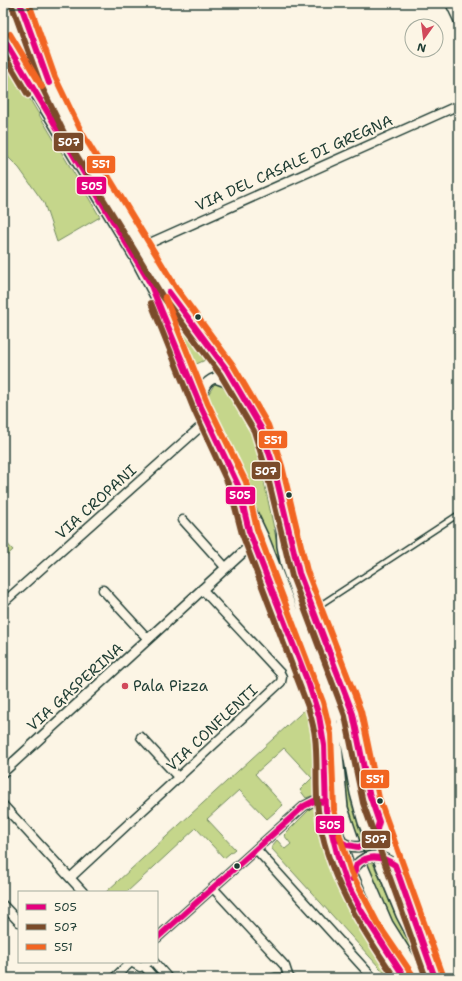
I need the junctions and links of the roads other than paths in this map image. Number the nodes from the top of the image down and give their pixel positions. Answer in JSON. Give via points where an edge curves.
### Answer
{"nodes":[{"id":1,"x":20,"y":3,"type":"edge"},
{"id":2,"x":450,"y":3,"type":"edge"},
{"id":3,"x":459,"y":22,"type":"edge"},
{"id":4,"x":3,"y":38,"type":"edge"},
{"id":5,"x":459,"y":105,"type":"edge"},
{"id":6,"x":141,"y":247,"type":"junction"},
{"id":7,"x":201,"y":407,"type":"junction"},
{"id":8,"x":207,"y":422,"type":"junction"},
{"id":9,"x":261,"y":428,"type":"junction"},
{"id":10,"x":238,"y":485,"type":"junction"},
{"id":11,"x":281,"y":505,"type":"junction"},
{"id":12,"x":459,"y":514,"type":"edge"},
{"id":13,"x":183,"y":520,"type":"dead end"},
{"id":14,"x":253,"y":543,"type":"junction"},
{"id":15,"x":226,"y":568,"type":"junction"},
{"id":16,"x":202,"y":589,"type":"junction"},
{"id":17,"x":104,"y":590,"type":"dead end"},
{"id":18,"x":3,"y":603,"type":"edge"},
{"id":19,"x":314,"y":609,"type":"junction"},
{"id":20,"x":148,"y":639,"type":"junction"},
{"id":21,"x":141,"y":737,"type":"dead end"},
{"id":22,"x":3,"y":772,"type":"edge"},
{"id":23,"x":179,"y":778,"type":"junction"},
{"id":24,"x":325,"y":802,"type":"junction"},
{"id":25,"x":3,"y":805,"type":"edge"},
{"id":26,"x":379,"y":822,"type":"junction"},
{"id":27,"x":329,"y":825,"type":"junction"},
{"id":28,"x":256,"y":849,"type":"junction"},
{"id":29,"x":393,"y":863,"type":"junction"},
{"id":30,"x":70,"y":878,"type":"junction"},
{"id":31,"x":213,"y":888,"type":"junction"},
{"id":32,"x":82,"y":891,"type":"edge"},
{"id":33,"x":3,"y":905,"type":"edge"},
{"id":34,"x":367,"y":920,"type":"junction"},
{"id":35,"x":18,"y":921,"type":"edge"},
{"id":36,"x":158,"y":937,"type":"edge"},
{"id":37,"x":130,"y":963,"type":"edge"},
{"id":38,"x":132,"y":963,"type":"edge"},
{"id":39,"x":155,"y":963,"type":"edge"},
{"id":40,"x":146,"y":964,"type":"edge"},
{"id":41,"x":435,"y":977,"type":"edge"},
{"id":42,"x":114,"y":978,"type":"edge"},
{"id":43,"x":154,"y":978,"type":"edge"},
{"id":44,"x":168,"y":978,"type":"edge"},
{"id":45,"x":276,"y":978,"type":"edge"},
{"id":46,"x":289,"y":978,"type":"edge"},
{"id":47,"x":373,"y":978,"type":"edge"},
{"id":48,"x":405,"y":978,"type":"edge"},
{"id":49,"x":421,"y":978,"type":"edge"}],
"edges":[{"from":1,"to":6,"type":"main road","via":[[63,114]]},
{"from":2,"to":3,"type":"street"},
{"from":4,"to":7,"type":"main road","via":[[150,283]]},
{"from":5,"to":6,"type":"street","name":"VIA DEL CASALE DI GREGNA"},
{"from":6,"to":9,"type":"main road","via":[[179,307],[235,381]]},
{"from":7,"to":8,"type":"main road"},
{"from":7,"to":9,"type":"street","via":[[206,384],[213,378],[218,378],[226,382]]},
{"from":8,"to":10,"type":"main road"},
{"from":8,"to":18,"type":"street","name":"VIA CROPANI"},
{"from":9,"to":11,"type":"main road","via":[[274,468]]},
{"from":10,"to":14,"type":"street"},
{"from":10,"to":49,"type":"main road","via":[[263,538],[328,706],[336,743],[342,808],[361,864],[388,924]]},
{"from":11,"to":19,"type":"street","via":[[299,573]]},
{"from":11,"to":41,"type":"main road","via":[[282,536],[287,566],[343,720],[364,822],[402,915]]},
{"from":12,"to":19,"type":"lane"},
{"from":13,"to":15,"type":"street"},
{"from":14,"to":15,"type":"street","name":"VIA GASPERINA"},
{"from":14,"to":24,"type":"street","via":[[318,710],[324,745]]},
{"from":15,"to":16,"type":"street","name":"VIA GASPERINA"},
{"from":16,"to":20,"type":"street","name":"VIA GASPERINA"},
{"from":16,"to":23,"type":"street","name":"VIA CONFLENTI","via":[[280,673],[282,680],[279,686]]},
{"from":17,"to":20,"type":"street"},
{"from":19,"to":26,"type":"street","via":[[353,714],[369,793]]},
{"from":20,"to":22,"type":"street","name":"VIA GASPERINA"},
{"from":21,"to":23,"type":"street"},
{"from":23,"to":30,"type":"street","name":"VIA CONFLENTI"},
{"from":24,"to":27,"type":"street"},
{"from":24,"to":28,"type":"street","via":[[314,801],[306,804]]},
{"from":25,"to":30,"type":"street"},
{"from":26,"to":27,"type":"street","bridge":true,"via":[[376,833],[362,846],[349,846],[340,841]]},
{"from":26,"to":29,"type":"street"},
{"from":27,"to":34,"type":"street","via":[[344,876]]},
{"from":28,"to":31,"type":"street"},
{"from":28,"to":47,"type":"street"},
{"from":29,"to":34,"type":"street","bridge":true,"via":[[379,856],[369,856],[359,862],[353,871],[353,882]]},
{"from":29,"to":41,"type":"street"},
{"from":30,"to":32,"type":"street"},
{"from":31,"to":36,"type":"street"},
{"from":31,"to":46,"type":"street","via":[[285,966]]},
{"from":33,"to":35,"type":"street"},
{"from":34,"to":48,"type":"street"},
{"from":37,"to":42,"type":"street"},
{"from":38,"to":40,"type":"street","via":[[137,966]]},
{"from":39,"to":44,"type":"street"},
{"from":40,"to":43,"type":"street"},
{"from":45,"to":46,"type":"street"}]}
